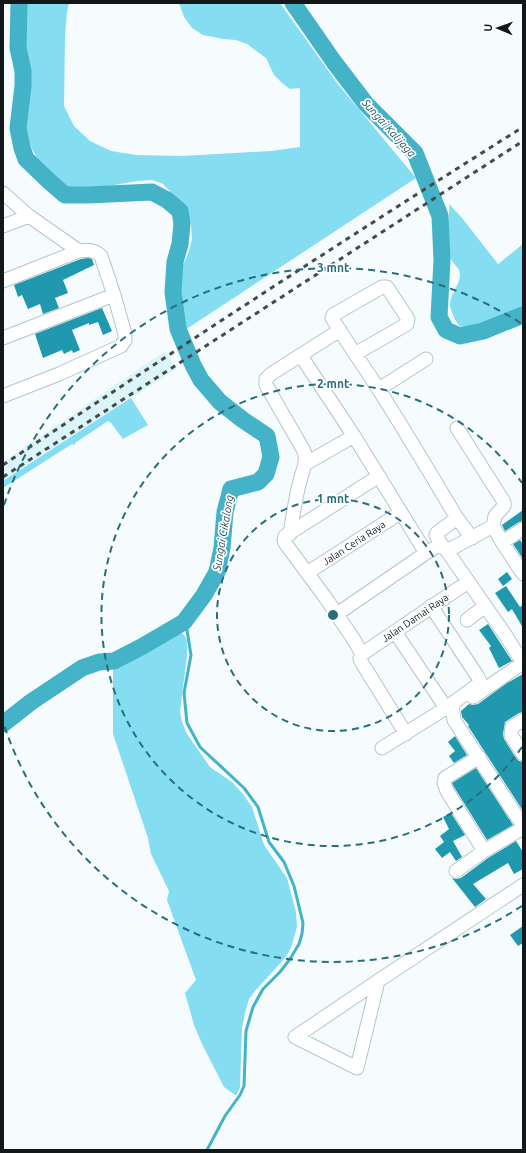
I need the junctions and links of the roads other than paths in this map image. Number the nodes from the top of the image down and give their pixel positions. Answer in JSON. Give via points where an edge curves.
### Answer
{"nodes":[{"id":1,"x":3,"y":193,"type":"edge"},
{"id":2,"x":29,"y":216,"type":"junction"},
{"id":3,"x":3,"y":226,"type":"edge"},
{"id":4,"x":79,"y":251,"type":"junction"},
{"id":5,"x":3,"y":281,"type":"edge"},
{"id":6,"x":114,"y":295,"type":"junction"},
{"id":7,"x":340,"y":330,"type":"junction"},
{"id":8,"x":3,"y":338,"type":"edge"},
{"id":9,"x":355,"y":354,"type":"junction"},
{"id":10,"x":301,"y":356,"type":"junction"},
{"id":11,"x":426,"y":359,"type":"dead end"},
{"id":12,"x":378,"y":390,"type":"junction"},
{"id":13,"x":3,"y":396,"type":"edge"},
{"id":14,"x":457,"y":428,"type":"dead end"},
{"id":15,"x":354,"y":436,"type":"junction"},
{"id":16,"x":305,"y":464,"type":"junction"},
{"id":17,"x":379,"y":476,"type":"junction"},
{"id":18,"x":400,"y":513,"type":"junction"},
{"id":19,"x":457,"y":518,"type":"junction"},
{"id":20,"x":493,"y":526,"type":"junction"},
{"id":21,"x":523,"y":529,"type":"edge"},
{"id":22,"x":290,"y":534,"type":"junction"},
{"id":23,"x":472,"y":538,"type":"junction"},
{"id":24,"x":502,"y":542,"type":"junction"},
{"id":25,"x":444,"y":547,"type":"junction"},
{"id":26,"x":426,"y":553,"type":"junction"},
{"id":27,"x":307,"y":573,"type":"junction"},
{"id":28,"x":523,"y":574,"type":"edge"},
{"id":29,"x":468,"y":582,"type":"junction"},
{"id":30,"x":431,"y":606,"type":"junction"},
{"id":31,"x":485,"y":606,"type":"junction"},
{"id":32,"x":337,"y":614,"type":"junction"},
{"id":33,"x":467,"y":620,"type":"dead end"},
{"id":34,"x":395,"y":632,"type":"junction"},
{"id":35,"x":362,"y":654,"type":"junction"},
{"id":36,"x":521,"y":657,"type":"edge"},
{"id":37,"x":467,"y":694,"type":"junction"},
{"id":38,"x":451,"y":708,"type":"junction"},
{"id":39,"x":523,"y":720,"type":"edge"},
{"id":40,"x":406,"y":734,"type":"junction"},
{"id":41,"x":382,"y":748,"type":"dead end"},
{"id":42,"x":523,"y":754,"type":"edge"},
{"id":43,"x":479,"y":757,"type":"junction"},
{"id":44,"x":523,"y":827,"type":"edge"},
{"id":45,"x":484,"y":851,"type":"junction"},
{"id":46,"x":456,"y":871,"type":"dead end"},
{"id":47,"x":523,"y":885,"type":"edge"},
{"id":48,"x":378,"y":981,"type":"junction"}],
"edges":[{"from":1,"to":2,"type":"street"},
{"from":2,"to":3,"type":"street"},
{"from":2,"to":4,"type":"street"},
{"from":4,"to":5,"type":"street"},
{"from":4,"to":6,"type":"street","via":[[91,250],[101,256]]},
{"from":6,"to":8,"type":"street"},
{"from":6,"to":13,"type":"street","via":[[125,334],[121,346]]},
{"from":7,"to":9,"type":"street"},
{"from":7,"to":9,"type":"street","via":[[332,318],[333,315],[382,287],[389,288],[408,319],[407,324]]},
{"from":7,"to":10,"type":"street"},
{"from":9,"to":12,"type":"street"},
{"from":10,"to":15,"type":"street"},
{"from":10,"to":16,"type":"street","via":[[271,374],[265,382],[306,455]]},
{"from":11,"to":12,"type":"street"},
{"from":12,"to":19,"type":"street"},
{"from":14,"to":20,"type":"street","via":[[504,505],[494,518]]},
{"from":15,"to":16,"type":"street"},
{"from":15,"to":17,"type":"street"},
{"from":16,"to":22,"type":"street"},
{"from":17,"to":18,"type":"street"},
{"from":17,"to":22,"type":"street"},
{"from":18,"to":26,"type":"street"},
{"from":18,"to":27,"type":"street","name":"Jalan Ceria Raya"},
{"from":19,"to":23,"type":"street"},
{"from":19,"to":25,"type":"street","via":[[437,533],[436,536]]},
{"from":20,"to":23,"type":"street"},
{"from":20,"to":24,"type":"street"},
{"from":21,"to":24,"type":"street"},
{"from":22,"to":27,"type":"street","via":[[285,536],[285,543]]},
{"from":23,"to":25,"type":"street"},
{"from":24,"to":28,"type":"street"},
{"from":25,"to":26,"type":"street"},
{"from":25,"to":29,"type":"street"},
{"from":26,"to":32,"type":"street"},
{"from":27,"to":32,"type":"street"},
{"from":29,"to":30,"type":"street","name":"Jalan Damai Raya"},
{"from":29,"to":31,"type":"street"},
{"from":30,"to":34,"type":"street","name":"Jalan Damai Raya"},
{"from":30,"to":37,"type":"street","via":[[480,679],[478,685]]},
{"from":31,"to":33,"type":"street"},
{"from":31,"to":36,"type":"street"},
{"from":32,"to":35,"type":"street"},
{"from":34,"to":35,"type":"street","name":"Jalan Damai Raya"},
{"from":34,"to":38,"type":"street"},
{"from":35,"to":40,"type":"street","via":[[362,663]]},
{"from":36,"to":37,"type":"street","via":[[472,698]]},
{"from":37,"to":38,"type":"street"},
{"from":38,"to":40,"type":"street"},
{"from":38,"to":43,"type":"street","via":[[454,720]]},
{"from":39,"to":42,"type":"street","via":[[512,727],[511,732]]},
{"from":40,"to":41,"type":"street"},
{"from":43,"to":44,"type":"street"},
{"from":43,"to":45,"type":"street","via":[[446,778],[444,783]]},
{"from":44,"to":45,"type":"street"},
{"from":45,"to":46,"type":"street"},
{"from":47,"to":48,"type":"street"},
{"from":48,"to":48,"type":"street","via":[[302,1033],[295,1038],[357,1068]]}]}
